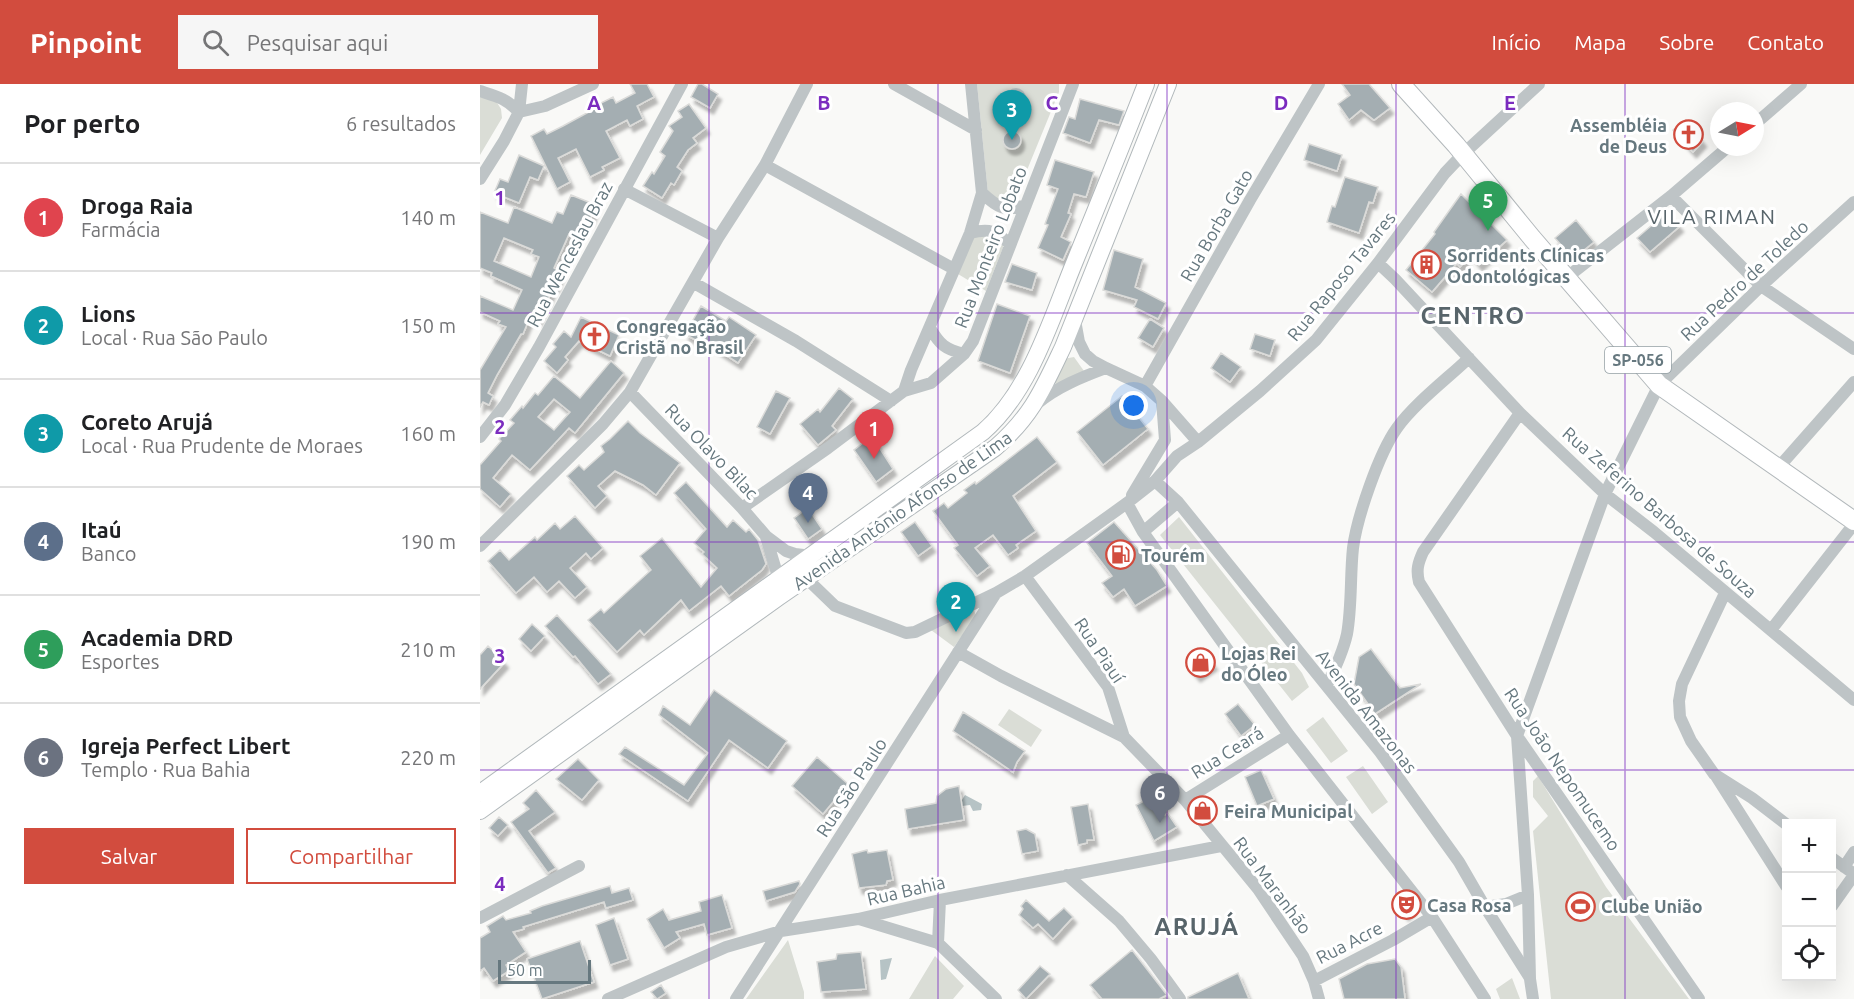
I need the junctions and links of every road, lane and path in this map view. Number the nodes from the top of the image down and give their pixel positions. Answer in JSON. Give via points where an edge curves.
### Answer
{"nodes":[{"id":1,"x":522,"y":84,"type":"edge"},
{"id":2,"x":593,"y":84,"type":"edge"},
{"id":3,"x":682,"y":84,"type":"edge"},
{"id":4,"x":807,"y":84,"type":"edge"},
{"id":5,"x":894,"y":84,"type":"edge"},
{"id":6,"x":971,"y":84,"type":"edge"},
{"id":7,"x":1146,"y":84,"type":"edge"},
{"id":8,"x":1168,"y":84,"type":"edge"},
{"id":9,"x":1319,"y":84,"type":"edge"},
{"id":10,"x":1401,"y":84,"type":"edge"},
{"id":11,"x":1539,"y":84,"type":"edge"},
{"id":12,"x":1801,"y":84,"type":"edge"},
{"id":13,"x":1069,"y":87,"type":"edge"},
{"id":14,"x":480,"y":91,"type":"edge"},
{"id":15,"x":519,"y":112,"type":"junction"},
{"id":16,"x":1764,"y":116,"type":"edge"},
{"id":17,"x":976,"y":130,"type":"junction"},
{"id":18,"x":1463,"y":154,"type":"junction"},
{"id":19,"x":1718,"y":156,"type":"edge"},
{"id":20,"x":765,"y":165,"type":"junction"},
{"id":21,"x":480,"y":178,"type":"edge"},
{"id":22,"x":624,"y":189,"type":"junction"},
{"id":23,"x":982,"y":193,"type":"junction"},
{"id":24,"x":1671,"y":196,"type":"junction"},
{"id":25,"x":1854,"y":202,"type":"edge"},
{"id":26,"x":1026,"y":205,"type":"junction"},
{"id":27,"x":970,"y":233,"type":"junction"},
{"id":28,"x":718,"y":238,"type":"junction"},
{"id":29,"x":1010,"y":244,"type":"junction"},
{"id":30,"x":1378,"y":263,"type":"junction"},
{"id":31,"x":954,"y":269,"type":"junction"},
{"id":32,"x":1566,"y":278,"type":"junction"},
{"id":33,"x":694,"y":283,"type":"junction"},
{"id":34,"x":1761,"y":286,"type":"junction"},
{"id":35,"x":1056,"y":308,"type":"junction"},
{"id":36,"x":1074,"y":316,"type":"junction"},
{"id":37,"x":930,"y":328,"type":"junction"},
{"id":38,"x":1854,"y":349,"type":"edge"},
{"id":39,"x":964,"y":354,"type":"junction"},
{"id":40,"x":1470,"y":358,"type":"junction"},
{"id":41,"x":1106,"y":368,"type":"junction"},
{"id":42,"x":1854,"y":382,"type":"edge"},
{"id":43,"x":1659,"y":385,"type":"junction"},
{"id":44,"x":1145,"y":386,"type":"junction"},
{"id":45,"x":904,"y":391,"type":"junction"},
{"id":46,"x":630,"y":392,"type":"junction"},
{"id":47,"x":891,"y":401,"type":"junction"},
{"id":48,"x":1162,"y":401,"type":"junction"},
{"id":49,"x":1032,"y":407,"type":"junction"},
{"id":50,"x":1520,"y":414,"type":"junction"},
{"id":51,"x":983,"y":432,"type":"junction"},
{"id":52,"x":480,"y":437,"type":"edge"},
{"id":53,"x":1165,"y":440,"type":"junction"},
{"id":54,"x":1198,"y":442,"type":"junction"},
{"id":55,"x":995,"y":447,"type":"junction"},
{"id":56,"x":1177,"y":456,"type":"junction"},
{"id":57,"x":1778,"y":468,"type":"junction"},
{"id":58,"x":1155,"y":481,"type":"junction"},
{"id":59,"x":1605,"y":494,"type":"junction"},
{"id":60,"x":1178,"y":502,"type":"junction"},
{"id":61,"x":1127,"y":503,"type":"junction"},
{"id":62,"x":741,"y":508,"type":"junction"},
{"id":63,"x":1854,"y":523,"type":"edge"},
{"id":64,"x":1143,"y":532,"type":"junction"},
{"id":65,"x":766,"y":536,"type":"junction"},
{"id":66,"x":480,"y":546,"type":"edge"},
{"id":67,"x":838,"y":547,"type":"junction"},
{"id":68,"x":812,"y":556,"type":"junction"},
{"id":69,"x":1025,"y":576,"type":"junction"},
{"id":70,"x":806,"y":578,"type":"junction"},
{"id":71,"x":779,"y":580,"type":"junction"},
{"id":72,"x":1725,"y":593,"type":"junction"},
{"id":73,"x":996,"y":594,"type":"junction"},
{"id":74,"x":748,"y":610,"type":"junction"},
{"id":75,"x":1771,"y":630,"type":"junction"},
{"id":76,"x":958,"y":652,"type":"junction"},
{"id":77,"x":1327,"y":685,"type":"junction"},
{"id":78,"x":1854,"y":700,"type":"edge"},
{"id":79,"x":1289,"y":735,"type":"junction"},
{"id":80,"x":1517,"y":736,"type":"junction"},
{"id":81,"x":1124,"y":737,"type":"junction"},
{"id":82,"x":1714,"y":774,"type":"junction"},
{"id":83,"x":480,"y":794,"type":"edge"},
{"id":84,"x":1185,"y":800,"type":"junction"},
{"id":85,"x":480,"y":811,"type":"edge"},
{"id":86,"x":1782,"y":821,"type":"edge"},
{"id":87,"x":1221,"y":846,"type":"junction"},
{"id":88,"x":1854,"y":852,"type":"edge"},
{"id":89,"x":1836,"y":861,"type":"edge"},
{"id":90,"x":579,"y":866,"type":"dead end"},
{"id":91,"x":1851,"y":872,"type":"edge"},
{"id":92,"x":1067,"y":875,"type":"junction"},
{"id":93,"x":1782,"y":880,"type":"edge"},
{"id":94,"x":1528,"y":895,"type":"junction"},
{"id":95,"x":1836,"y":899,"type":"edge"},
{"id":96,"x":940,"y":900,"type":"junction"},
{"id":97,"x":1485,"y":907,"type":"junction"},
{"id":98,"x":1432,"y":917,"type":"junction"},
{"id":99,"x":480,"y":918,"type":"edge"},
{"id":100,"x":858,"y":919,"type":"junction"},
{"id":101,"x":781,"y":931,"type":"junction"},
{"id":102,"x":938,"y":943,"type":"junction"},
{"id":103,"x":1530,"y":979,"type":"junction"},
{"id":104,"x":1314,"y":981,"type":"junction"},
{"id":105,"x":608,"y":999,"type":"edge"},
{"id":106,"x":736,"y":999,"type":"edge"},
{"id":107,"x":996,"y":999,"type":"edge"},
{"id":108,"x":1180,"y":999,"type":"edge"},
{"id":109,"x":1319,"y":999,"type":"edge"},
{"id":110,"x":1485,"y":999,"type":"edge"},
{"id":111,"x":1533,"y":999,"type":"edge"},
{"id":112,"x":1699,"y":999,"type":"edge"}],
"edges":[{"from":1,"to":15,"type":"street"},
{"from":2,"to":15,"type":"street","via":[[545,106]]},
{"from":3,"to":22,"type":"street","name":"Rua Wenceslau Braz"},
{"from":4,"to":20,"type":"street"},
{"from":5,"to":17,"type":"street"},
{"from":6,"to":17,"type":"street"},
{"from":7,"to":35,"type":"main road","name":"Avenida Antônio Afonso de Lima"},
{"from":8,"to":36,"type":"main road","name":"Avenida Antônio Afonso de Lima"},
{"from":9,"to":44,"type":"street","name":"Rua Borba Gato"},
{"from":10,"to":18,"type":"main road","number":"SP-056"},
{"from":11,"to":18,"type":"street","name":"Rua Raposo Tavares"},
{"from":12,"to":16,"type":"street"},
{"from":13,"to":26,"type":"street","name":"Rua Monteiro Lobato"},
{"from":14,"to":15,"type":"street","via":[[508,101]]},
{"from":15,"to":21,"type":"street"},
{"from":17,"to":23,"type":"street"},
{"from":18,"to":30,"type":"street","name":"Rua Raposo Tavares"},
{"from":18,"to":32,"type":"main road","number":"SP-056"},
{"from":19,"to":24,"type":"street"},
{"from":20,"to":28,"type":"street"},
{"from":20,"to":31,"type":"street"},
{"from":22,"to":28,"type":"street"},
{"from":22,"to":52,"type":"street","name":"Rua Wenceslau Braz","via":[[539,347],[505,405]]},
{"from":23,"to":26,"type":"street","via":[[1006,209]]},
{"from":23,"to":27,"type":"street"},
{"from":24,"to":32,"type":"street"},
{"from":24,"to":34,"type":"street"},
{"from":25,"to":34,"type":"street","name":"Rua Pedro de Toledo"},
{"from":26,"to":29,"type":"street","name":"Rua Monteiro Lobato"},
{"from":27,"to":29,"type":"street","via":[[988,230]]},
{"from":27,"to":31,"type":"street"},
{"from":28,"to":33,"type":"street"},
{"from":29,"to":39,"type":"street","name":"Rua Monteiro Lobato","via":[[973,341]]},
{"from":30,"to":40,"type":"street","name":"Rua Zeferino Barbosa de Souza"},
{"from":30,"to":54,"type":"street","name":"Rua Raposo Tavares","via":[[1316,340]]},
{"from":31,"to":37,"type":"street"},
{"from":32,"to":43,"type":"main road","number":"SP-056"},
{"from":33,"to":46,"type":"street"},
{"from":33,"to":47,"type":"street"},
{"from":34,"to":38,"type":"street"},
{"from":34,"to":43,"type":"street","name":"Rua Pedro de Toledo"},
{"from":35,"to":36,"type":"main road"},
{"from":35,"to":51,"type":"main road","name":"Avenida Antônio Afonso de Lima","via":[[1019,390],[999,418]]},
{"from":36,"to":41,"type":"street","via":[[1085,354]]},
{"from":36,"to":49,"type":"main road","name":"Avenida Antônio Afonso de Lima"},
{"from":37,"to":39,"type":"street","via":[[942,345]]},
{"from":37,"to":45,"type":"street"},
{"from":39,"to":45,"type":"street","name":"Rua Monteiro Lobato","via":[[931,383]]},
{"from":40,"to":50,"type":"street","name":"Rua Zeferino Barbosa de Souza"},
{"from":40,"to":77,"type":"street","via":[[1411,412],[1388,444],[1356,533],[1347,635]]},
{"from":41,"to":44,"type":"street"},
{"from":41,"to":49,"type":"street","via":[[1050,393]]},
{"from":42,"to":57,"type":"street"},
{"from":43,"to":57,"type":"main road","number":"SP-056"},
{"from":43,"to":59,"type":"street","name":"Rua Pedro de Toledo"},
{"from":44,"to":48,"type":"street"},
{"from":45,"to":47,"type":"street"},
{"from":46,"to":62,"type":"street","name":"Rua Olavo Bilac"},
{"from":46,"to":66,"type":"street"},
{"from":47,"to":62,"type":"street"},
{"from":48,"to":53,"type":"street"},
{"from":48,"to":54,"type":"street"},
{"from":49,"to":55,"type":"main road","name":"Avenida Antônio Afonso de Lima","via":[[1013,432]]},
{"from":50,"to":59,"type":"street","name":"Rua Zeferino Barbosa de Souza"},
{"from":50,"to":80,"type":"street","name":"Rua João Nepomucemo","via":[[1423,552],[1417,573],[1419,582]]},
{"from":51,"to":55,"type":"main road"},
{"from":51,"to":67,"type":"main road","name":"Avenida Antônio Afonso de Lima"},
{"from":53,"to":56,"type":"street"},
{"from":53,"to":61,"type":"street"},
{"from":54,"to":56,"type":"street","name":"Rua Raposo Tavares"},
{"from":55,"to":67,"type":"main road","name":"Avenida Antônio Afonso de Lima"},
{"from":56,"to":58,"type":"street","name":"Rua Raposo Tavares"},
{"from":57,"to":63,"type":"main road","number":"SP-056"},
{"from":58,"to":60,"type":"street","name":"Avenida Amazonas"},
{"from":58,"to":61,"type":"street","name":"Rua Raposo Tavares"},
{"from":59,"to":72,"type":"street","name":"Rua Zeferino Barbosa de Souza"},
{"from":59,"to":80,"type":"street","name":"Rua Pedro de Toledo"},
{"from":60,"to":64,"type":"street"},
{"from":60,"to":77,"type":"street","name":"Avenida Amazonas"},
{"from":61,"to":64,"type":"street"},
{"from":61,"to":69,"type":"street","name":"Rua Raposo Tavares"},
{"from":62,"to":65,"type":"street","name":"Rua Olavo Bilac"},
{"from":63,"to":75,"type":"street"},
{"from":64,"to":79,"type":"street"},
{"from":65,"to":68,"type":"street","name":"Rua Olavo Bilac","via":[[790,553]]},
{"from":65,"to":71,"type":"street","name":"Rua Olavo Bilac"},
{"from":67,"to":68,"type":"main road","name":"Avenida Antônio Afonso de Lima"},
{"from":67,"to":70,"type":"main road","name":"Avenida Antônio Afonso de Lima"},
{"from":68,"to":71,"type":"main road","name":"Avenida Antônio Afonso de Lima"},
{"from":69,"to":73,"type":"street","name":"Rua Raposo Tavares"},
{"from":69,"to":81,"type":"street","name":"Rua Piauí","via":[[1108,687]]},
{"from":70,"to":73,"type":"street","via":[[835,606],[906,633]]},
{"from":70,"to":74,"type":"main road","name":"Avenida Antônio Afonso de Lima"},
{"from":71,"to":74,"type":"main road","name":"Avenida Antônio Afonso de Lima"},
{"from":72,"to":75,"type":"street","name":"Rua Zeferino Barbosa de Souza"},
{"from":72,"to":82,"type":"street","via":[[1682,684],[1679,701],[1680,717],[1691,741]]},
{"from":73,"to":76,"type":"street","name":"Rua São Paulo"},
{"from":74,"to":83,"type":"main road","name":"Avenida Antônio Afonso de Lima"},
{"from":74,"to":85,"type":"main road","name":"Avenida Antônio Afonso de Lima"},
{"from":75,"to":78,"type":"street","name":"Rua Zeferino Barbosa de Souza"},
{"from":76,"to":81,"type":"street"},
{"from":76,"to":101,"type":"street","name":"Rua São Paulo"},
{"from":77,"to":97,"type":"street","name":"Avenida Amazonas","via":[[1459,862]]},
{"from":79,"to":84,"type":"street","name":"Rua Ceará"},
{"from":79,"to":98,"type":"street"},
{"from":80,"to":94,"type":"street","name":"Avenida Amazonas"},
{"from":80,"to":112,"type":"street","name":"Rua João Nepomucemo"},
{"from":81,"to":84,"type":"street","name":"Rua Piauí"},
{"from":82,"to":86,"type":"street"},
{"from":82,"to":93,"type":"street"},
{"from":84,"to":87,"type":"street","name":"Rua Maranhão"},
{"from":87,"to":92,"type":"street","name":"Rua Bahia"},
{"from":87,"to":104,"type":"street","name":"Rua Maranhão","via":[[1258,889],[1303,956]]},
{"from":88,"to":91,"type":"street"},
{"from":89,"to":91,"type":"street"},
{"from":90,"to":99,"type":"street"},
{"from":91,"to":95,"type":"street"},
{"from":92,"to":96,"type":"street","name":"Rua Bahia"},
{"from":92,"to":108,"type":"street","via":[[1119,921]]},
{"from":94,"to":97,"type":"street"},
{"from":94,"to":103,"type":"street","name":"Avenida Amazonas"},
{"from":96,"to":100,"type":"street","name":"Rua Bahia"},
{"from":96,"to":102,"type":"street"},
{"from":97,"to":103,"type":"street","name":"Avenida Amazonas"},
{"from":98,"to":104,"type":"street","name":"Rua Acre"},
{"from":98,"to":110,"type":"street"},
{"from":100,"to":101,"type":"street","name":"Rua Bahia"},
{"from":100,"to":102,"type":"street"},
{"from":101,"to":105,"type":"street","name":"Rua Bahia","via":[[726,946]]},
{"from":101,"to":106,"type":"street","name":"Rua São Paulo"},
{"from":102,"to":107,"type":"street"},
{"from":103,"to":111,"type":"street","name":"Avenida Amazonas"},
{"from":104,"to":109,"type":"street","name":"Rua Maranhão"}]}
